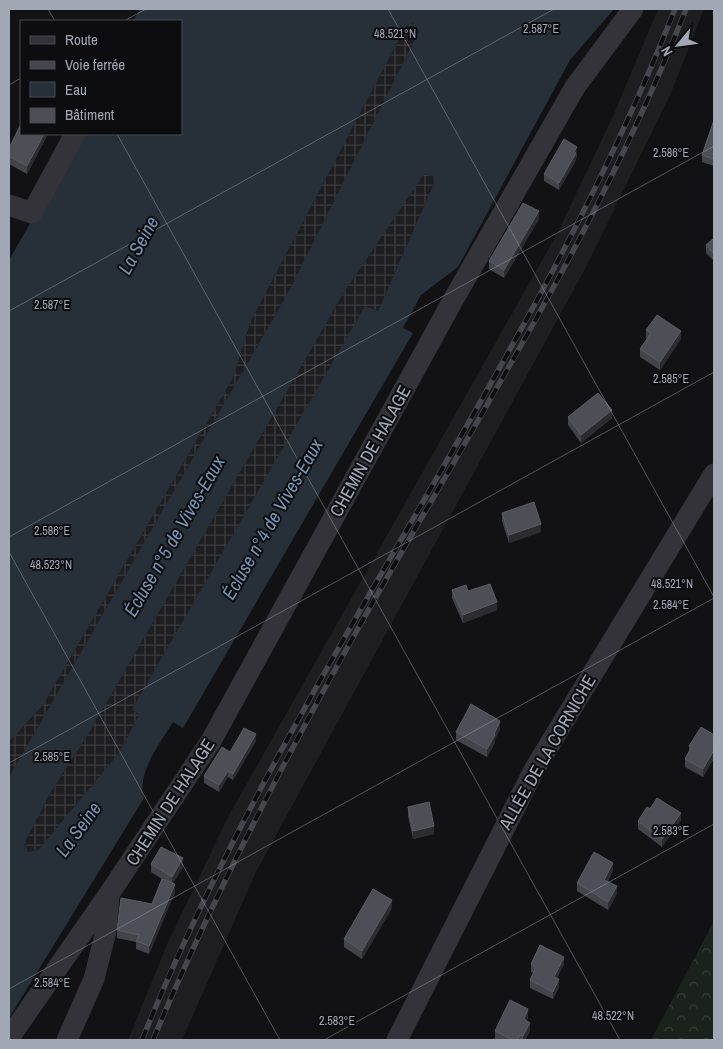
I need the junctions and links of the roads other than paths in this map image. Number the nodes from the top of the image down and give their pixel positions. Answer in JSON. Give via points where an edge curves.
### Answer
{"nodes":[{"id":1,"x":633,"y":9,"type":"edge"},
{"id":2,"x":74,"y":135,"type":"edge"},
{"id":3,"x":9,"y":205,"type":"edge"},
{"id":4,"x":714,"y":474,"type":"edge"},
{"id":5,"x":109,"y":894,"type":"junction"},
{"id":6,"x":9,"y":1038,"type":"edge"},
{"id":7,"x":67,"y":1040,"type":"edge"},
{"id":8,"x":397,"y":1040,"type":"edge"}],
"edges":[{"from":1,"to":5,"type":"street","name":"CHEMIN DE HALAGE","via":[[575,87],[452,302],[210,741]]},
{"from":2,"to":3,"type":"street","via":[[32,213]]},
{"from":4,"to":8,"type":"street","name":"ALLÉE DE LA CORNICHE","via":[[534,770]]},
{"from":5,"to":6,"type":"street","name":"CHEMIN DE HALAGE"},
{"from":5,"to":7,"type":"street","via":[[106,931],[94,979]]}]}
